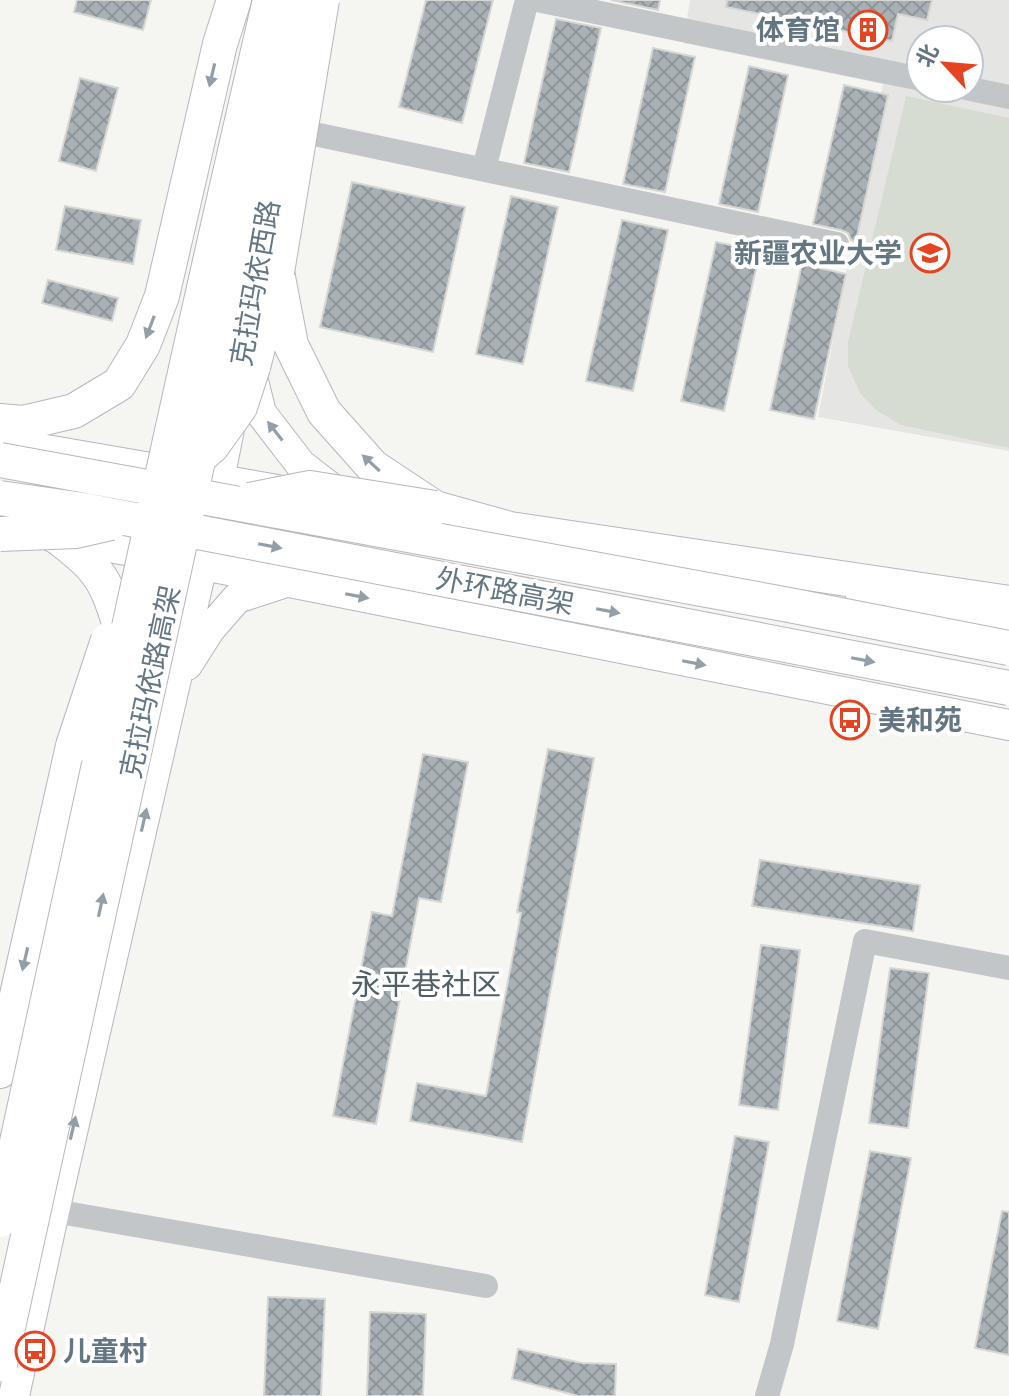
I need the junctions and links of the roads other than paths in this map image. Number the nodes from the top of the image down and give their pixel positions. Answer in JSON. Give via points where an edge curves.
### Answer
{"nodes":[{"id":1,"x":234,"y":0,"type":"edge"},
{"id":2,"x":273,"y":0,"type":"edge"},
{"id":3,"x":299,"y":0,"type":"edge"},
{"id":4,"x":307,"y":0,"type":"edge"},
{"id":5,"x":322,"y":0,"type":"edge"},
{"id":6,"x":338,"y":0,"type":"edge"},
{"id":7,"x":527,"y":0,"type":"edge"},
{"id":8,"x":537,"y":0,"type":"edge"},
{"id":9,"x":905,"y":76,"type":"edge"},
{"id":10,"x":985,"y":92,"type":"edge"},
{"id":11,"x":1009,"y":97,"type":"edge"},
{"id":12,"x":319,"y":135,"type":"dead end"},
{"id":13,"x":279,"y":150,"type":"junction"},
{"id":14,"x":484,"y":169,"type":"junction"},
{"id":15,"x":837,"y":244,"type":"dead end"},
{"id":16,"x":277,"y":272,"type":"junction"},
{"id":17,"x":244,"y":344,"type":"junction"},
{"id":18,"x":0,"y":421,"type":"edge"},
{"id":19,"x":0,"y":442,"type":"edge"},
{"id":20,"x":0,"y":460,"type":"edge"},
{"id":21,"x":161,"y":469,"type":"junction"},
{"id":22,"x":220,"y":480,"type":"junction"},
{"id":23,"x":0,"y":498,"type":"edge"},
{"id":24,"x":351,"y":504,"type":"junction"},
{"id":25,"x":435,"y":508,"type":"junction"},
{"id":26,"x":0,"y":527,"type":"edge"},
{"id":27,"x":0,"y":534,"type":"edge"},
{"id":28,"x":59,"y":538,"type":"junction"},
{"id":29,"x":143,"y":553,"type":"junction"},
{"id":30,"x":202,"y":565,"type":"junction"},
{"id":31,"x":287,"y":582,"type":"junction"},
{"id":32,"x":1009,"y":603,"type":"edge"},
{"id":33,"x":1009,"y":624,"type":"edge"},
{"id":34,"x":124,"y":637,"type":"junction"},
{"id":35,"x":1009,"y":648,"type":"edge"},
{"id":36,"x":175,"y":684,"type":"junction"},
{"id":37,"x":1009,"y":688,"type":"edge"},
{"id":38,"x":1009,"y":725,"type":"edge"},
{"id":39,"x":1009,"y":968,"type":"edge"},
{"id":40,"x":0,"y":1071,"type":"edge"},
{"id":41,"x":0,"y":1194,"type":"edge"},
{"id":42,"x":54,"y":1211,"type":"junction"},
{"id":43,"x":0,"y":1220,"type":"edge"},
{"id":44,"x":486,"y":1286,"type":"dead end"},
{"id":45,"x":0,"y":1364,"type":"edge"},
{"id":46,"x":14,"y":1396,"type":"edge"},
{"id":47,"x":767,"y":1396,"type":"edge"}],
"edges":[{"from":1,"to":18,"type":"highway","one_way":true,"via":[[162,296],[143,345],[119,384],[74,411],[23,423]]},
{"from":2,"to":21,"type":"main road","name":"克拉玛依西路"},
{"from":2,"to":43,"type":"highway","name":"克拉玛依路高架","bridge":true,"via":[[203,290]]},
{"from":45,"to":3,"type":"highway","name":"克拉玛依路高架","one_way":true,"bridge":true},
{"from":4,"to":13,"type":"main road","name":"克拉玛依西路"},
{"from":5,"to":16,"type":"highway","bridge":true},
{"from":6,"to":13,"type":"highway"},
{"from":7,"to":14,"type":"street"},
{"from":8,"to":9,"type":"street"},
{"from":10,"to":11,"type":"street"},
{"from":12,"to":14,"type":"street"},
{"from":13,"to":17,"type":"main road","name":"克拉玛依西路"},
{"from":14,"to":15,"type":"street"},
{"from":25,"to":16,"type":"highway","one_way":true,"bridge":true,"via":[[373,467],[324,412],[291,345]]},
{"from":16,"to":27,"type":"highway","bridge":true,"via":[[240,407],[212,446],[147,506],[113,523],[76,531]]},
{"from":17,"to":22,"type":"main road","name":"克拉玛依西路"},
{"from":24,"to":17,"type":"main road","one_way":true,"via":[[301,465],[261,413]]},
{"from":19,"to":21,"type":"main road"},
{"from":20,"to":35,"type":"highway","name":"外环路高架","bridge":true},
{"from":21,"to":22,"type":"main road"},
{"from":21,"to":29,"type":"main road","name":"克拉玛依西路"},
{"from":22,"to":24,"type":"main road"},
{"from":22,"to":30,"type":"main road","name":"克拉玛依西路"},
{"from":23,"to":37,"type":"highway","name":"外环路高架","one_way":true,"bridge":true},
{"from":24,"to":33,"type":"main road"},
{"from":25,"to":32,"type":"highway","via":[[510,529]]},
{"from":25,"to":40,"type":"highway","one_way":true,"bridge":true,"via":[[310,488],[203,514],[152,551],[120,602],[73,746]]},
{"from":26,"to":28,"type":"main road"},
{"from":28,"to":29,"type":"main road"},
{"from":28,"to":34,"type":"highway","via":[[97,573]]},
{"from":29,"to":30,"type":"main road"},
{"from":29,"to":34,"type":"main road","name":"克拉玛依西路"},
{"from":30,"to":31,"type":"main road"},
{"from":30,"to":36,"type":"main road","name":"克拉玛依西路"},
{"from":31,"to":36,"type":"main road","via":[[237,598]]},
{"from":31,"to":38,"type":"main road","one_way":true},
{"from":34,"to":41,"type":"main road","name":"克拉玛依西路"},
{"from":42,"to":36,"type":"main road","name":"克拉玛依西路","one_way":true},
{"from":39,"to":47,"type":"street","via":[[865,941]]},
{"from":42,"to":44,"type":"street"},
{"from":42,"to":46,"type":"main road","name":"克拉玛依西路"}]}
